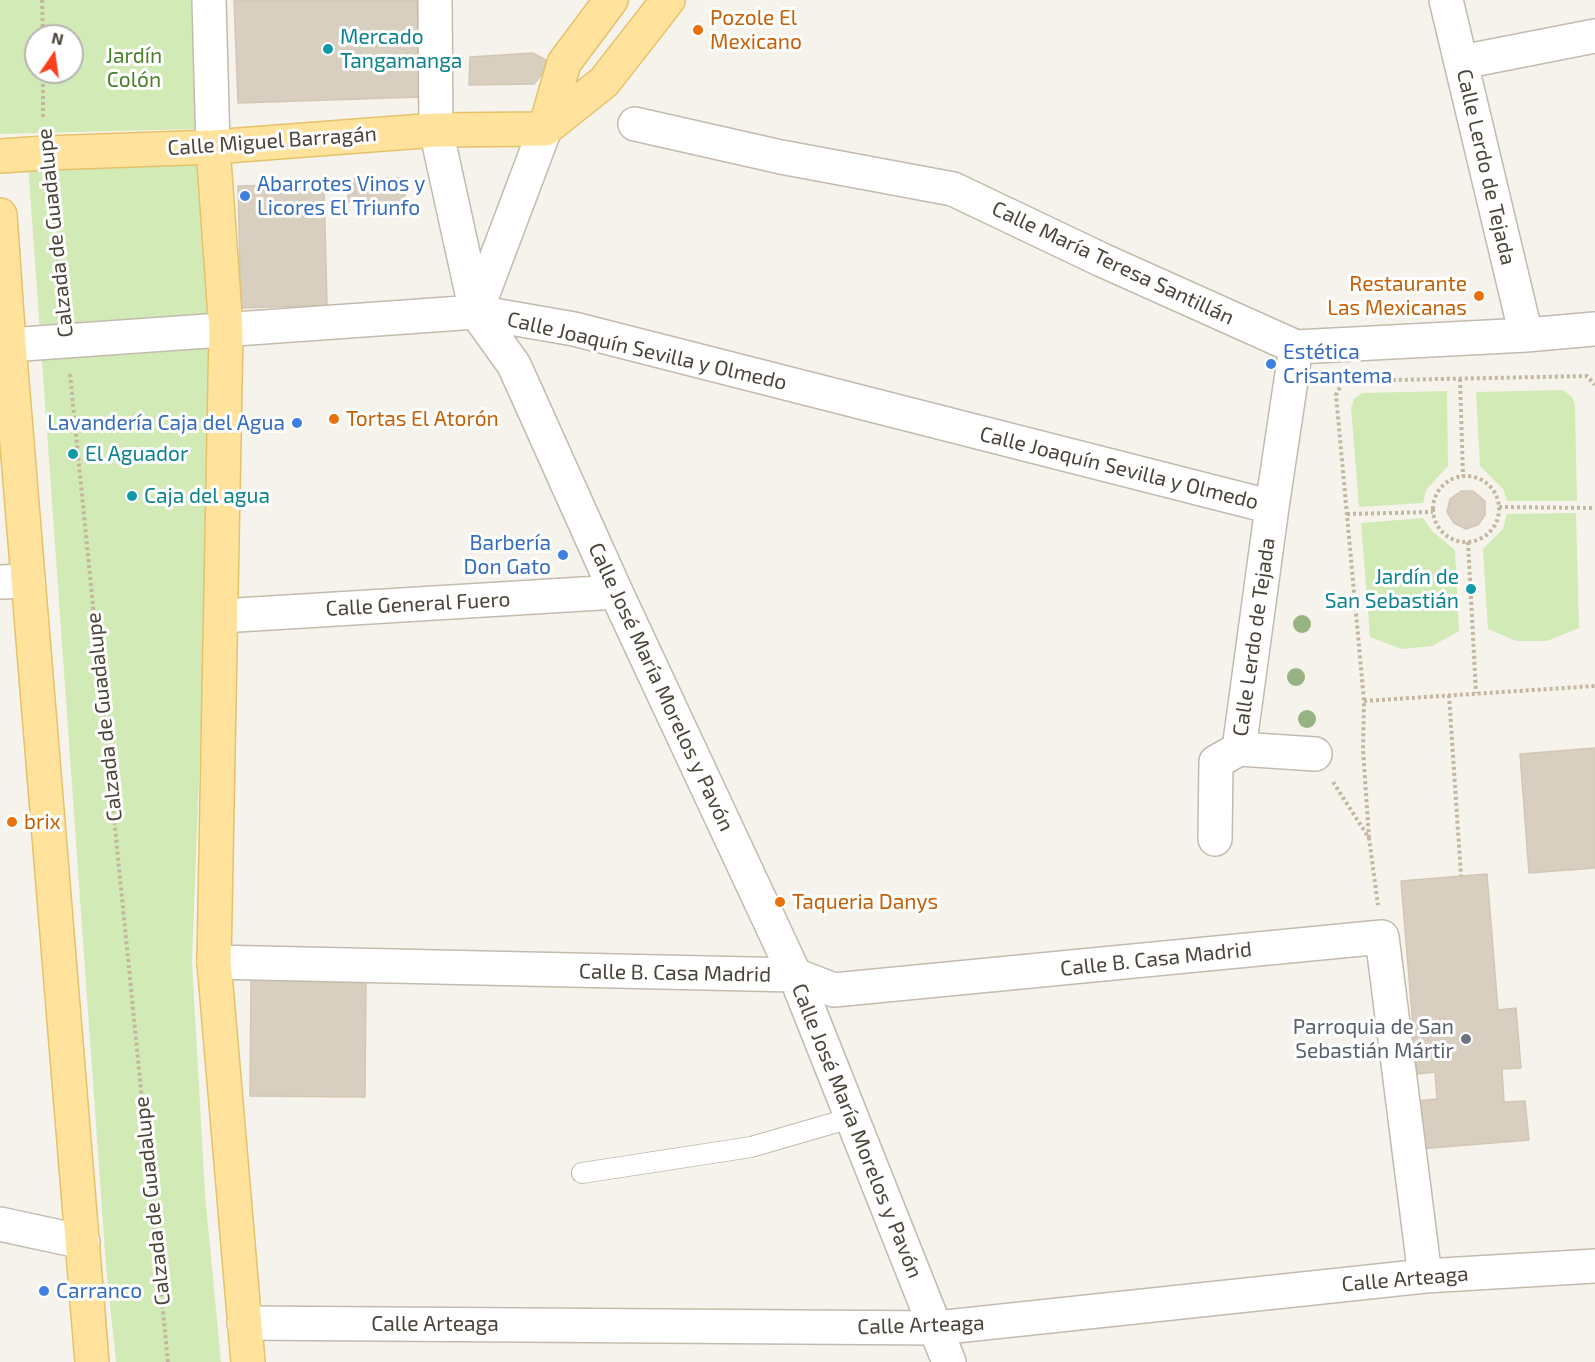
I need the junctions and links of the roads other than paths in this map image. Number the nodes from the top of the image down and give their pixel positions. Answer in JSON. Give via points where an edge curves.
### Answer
{"nodes":[{"id":1,"x":209,"y":0,"type":"edge"},
{"id":2,"x":435,"y":0,"type":"edge"},
{"id":3,"x":611,"y":0,"type":"edge"},
{"id":4,"x":668,"y":0,"type":"edge"},
{"id":5,"x":1446,"y":0,"type":"edge"},
{"id":6,"x":1595,"y":36,"type":"edge"},
{"id":7,"x":1461,"y":62,"type":"junction"},
{"id":8,"x":635,"y":124,"type":"dead end"},
{"id":9,"x":545,"y":129,"type":"junction"},
{"id":10,"x":436,"y":130,"type":"junction"},
{"id":11,"x":213,"y":147,"type":"junction"},
{"id":12,"x":0,"y":156,"type":"edge"},
{"id":13,"x":0,"y":215,"type":"edge"},
{"id":14,"x":476,"y":312,"type":"junction"},
{"id":15,"x":1595,"y":329,"type":"edge"},
{"id":16,"x":226,"y":330,"type":"junction"},
{"id":17,"x":1526,"y":334,"type":"junction"},
{"id":18,"x":9,"y":345,"type":"junction"},
{"id":19,"x":1296,"y":347,"type":"junction"},
{"id":20,"x":1272,"y":507,"type":"junction"},
{"id":21,"x":14,"y":581,"type":"edge"},
{"id":22,"x":616,"y":592,"type":"junction"},
{"id":23,"x":221,"y":616,"type":"junction"},
{"id":24,"x":1239,"y":749,"type":"junction"},
{"id":25,"x":1315,"y":754,"type":"road end"},
{"id":26,"x":1215,"y":839,"type":"dead end"},
{"id":27,"x":214,"y":962,"type":"junction"},
{"id":28,"x":795,"y":975,"type":"junction"},
{"id":29,"x":851,"y":1118,"type":"junction"},
{"id":30,"x":582,"y":1173,"type":"dead end"},
{"id":31,"x":0,"y":1224,"type":"edge"},
{"id":32,"x":83,"y":1242,"type":"junction"},
{"id":33,"x":1595,"y":1266,"type":"edge"},
{"id":34,"x":1425,"y":1276,"type":"junction"},
{"id":35,"x":244,"y":1323,"type":"junction"},
{"id":36,"x":937,"y":1328,"type":"junction"},
{"id":37,"x":92,"y":1362,"type":"edge"},
{"id":38,"x":248,"y":1362,"type":"edge"},
{"id":39,"x":950,"y":1362,"type":"edge"}],
"edges":[{"from":1,"to":11,"type":"street"},
{"from":2,"to":10,"type":"street","name":"Calle José María Morelos y Pavón"},
{"from":3,"to":9,"type":"main road","via":[[564,63]]},
{"from":4,"to":9,"type":"main road","via":[[604,82]]},
{"from":5,"to":7,"type":"street","name":"Calle Lerdo de Tejada"},
{"from":6,"to":7,"type":"street"},
{"from":7,"to":17,"type":"street","name":"Calle Lerdo de Tejada"},
{"from":8,"to":19,"type":"street","name":"Calle María Teresa Santillán","via":[[781,157],[953,189]]},
{"from":9,"to":10,"type":"main road","name":"Calle Miguel Barragán"},
{"from":9,"to":14,"type":"street"},
{"from":10,"to":11,"type":"main road","name":"Calle Miguel Barragán"},
{"from":10,"to":14,"type":"street","name":"Calle José María Morelos y Pavón"},
{"from":11,"to":12,"type":"main road","name":"Calle Miguel Barragán"},
{"from":11,"to":16,"type":"main road"},
{"from":13,"to":18,"type":"main road"},
{"from":14,"to":16,"type":"street","name":"Calle Joaquín Sevilla y Olmedo"},
{"from":14,"to":20,"type":"street","name":"Calle Joaquín Sevilla y Olmedo","via":[[574,329]]},
{"from":14,"to":22,"type":"street","name":"Calle José María Morelos y Pavón","via":[[514,365]]},
{"from":15,"to":17,"type":"street","name":"Calle María Teresa Santillán"},
{"from":16,"to":18,"type":"street","name":"Calle Joaquín Sevilla y Olmedo"},
{"from":16,"to":23,"type":"main road"},
{"from":17,"to":19,"type":"street","name":"Calle María Teresa Santillán"},
{"from":18,"to":21,"type":"main road"},
{"from":19,"to":20,"type":"street","name":"Calle Lerdo de Tejada"},
{"from":20,"to":24,"type":"street","name":"Calle Lerdo de Tejada"},
{"from":21,"to":32,"type":"main road"},
{"from":22,"to":23,"type":"street","name":"Calle General Fuero"},
{"from":22,"to":28,"type":"street","name":"Calle José María Morelos y Pavón"},
{"from":23,"to":27,"type":"main road"},
{"from":24,"to":25,"type":"street"},
{"from":24,"to":26,"type":"street","via":[[1216,762]]},
{"from":27,"to":28,"type":"street","name":"Calle B. Casa Madrid"},
{"from":27,"to":35,"type":"main road"},
{"from":28,"to":29,"type":"street","name":"Calle José María Morelos y Pavón"},
{"from":28,"to":34,"type":"street","name":"Calle B. Casa Madrid","via":[[834,990],[1382,937]]},
{"from":29,"to":30,"type":"lane","via":[[751,1146]]},
{"from":29,"to":36,"type":"street","name":"Calle José María Morelos y Pavón"},
{"from":31,"to":32,"type":"street"},
{"from":32,"to":37,"type":"main road"},
{"from":33,"to":34,"type":"street","name":"Calle Arteaga"},
{"from":34,"to":36,"type":"street","name":"Calle Arteaga"},
{"from":35,"to":36,"type":"street","name":"Calle Arteaga"},
{"from":35,"to":38,"type":"main road"},
{"from":36,"to":39,"type":"street","name":"Calle José María Morelos y Pavón"}]}
